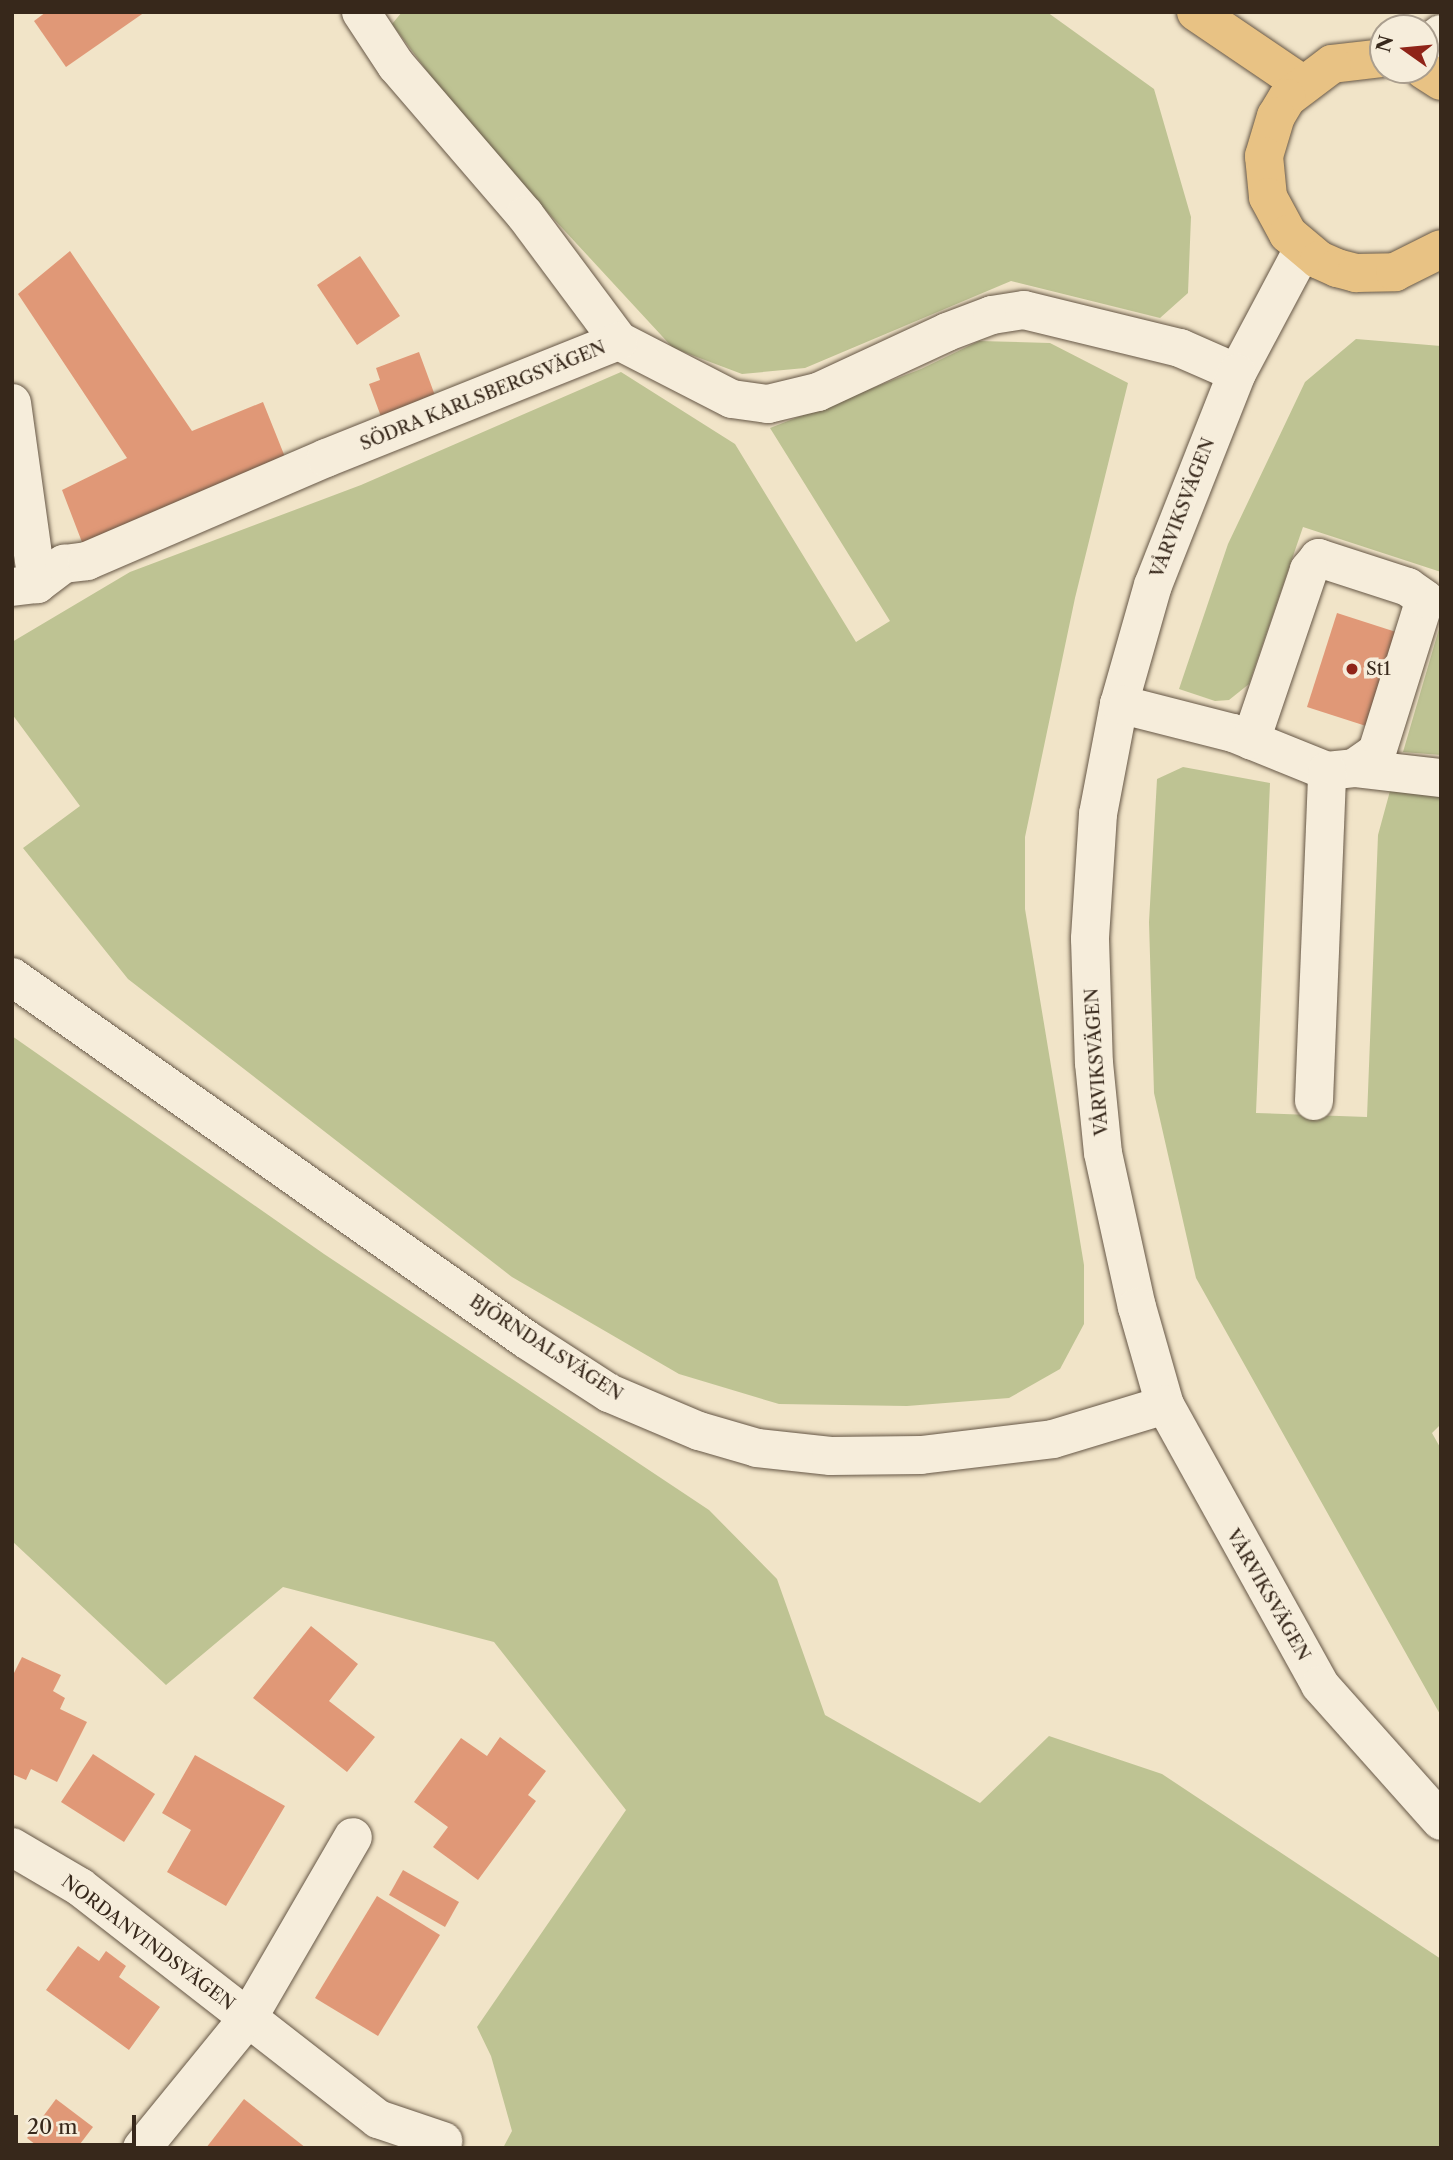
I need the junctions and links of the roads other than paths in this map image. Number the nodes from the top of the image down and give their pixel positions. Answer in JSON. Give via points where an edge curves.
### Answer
{"nodes":[{"id":1,"x":360,"y":12,"type":"edge"},
{"id":2,"x":1196,"y":12,"type":"edge"},
{"id":3,"x":1369,"y":60,"type":"edge"},
{"id":4,"x":1301,"y":83,"type":"junction"},
{"id":5,"x":1303,"y":249,"type":"junction"},
{"id":6,"x":1441,"y":249,"type":"edge"},
{"id":7,"x":619,"y":341,"type":"junction"},
{"id":8,"x":1237,"y":373,"type":"junction"},
{"id":9,"x":12,"y":403,"type":"edge"},
{"id":10,"x":25,"y":586,"type":"edge"},
{"id":11,"x":1119,"y":704,"type":"junction"},
{"id":12,"x":1251,"y":740,"type":"junction"},
{"id":13,"x":1340,"y":769,"type":"junction"},
{"id":14,"x":1441,"y":778,"type":"edge"},
{"id":15,"x":12,"y":977,"type":"edge"},
{"id":16,"x":1314,"y":1101,"type":"dead end"},
{"id":17,"x":1165,"y":1405,"type":"junction"},
{"id":18,"x":1441,"y":1821,"type":"edge"},
{"id":19,"x":353,"y":1837,"type":"dead end"},
{"id":20,"x":12,"y":1847,"type":"edge"},
{"id":21,"x":248,"y":2018,"type":"junction"},
{"id":22,"x":443,"y":2141,"type":"dead end"},
{"id":23,"x":142,"y":2148,"type":"edge"}],
"edges":[{"from":1,"to":7,"type":"street","via":[[455,138],[525,215]]},
{"from":2,"to":4,"type":"main road"},
{"from":3,"to":4,"type":"main road","via":[[1332,64]]},
{"from":4,"to":5,"type":"main road","via":[[1276,116],[1264,156],[1264,177],[1276,216]]},
{"from":5,"to":6,"type":"main road","via":[[1337,268],[1375,274],[1414,266]]},
{"from":5,"to":8,"type":"street","name":"VÅRVIKSVÄGEN"},
{"from":7,"to":8,"type":"street","name":"SÖDRA KARLSBERGSVÄGEN","via":[[732,398],[768,404],[852,378],[992,315],[1024,310],[1180,348]]},
{"from":7,"to":10,"type":"street","name":"SÖDRA KARLSBERGSVÄGEN","via":[[326,458],[87,561],[64,564]]},
{"from":8,"to":11,"type":"street","name":"VÅRVIKSVÄGEN","via":[[1153,585]]},
{"from":9,"to":10,"type":"street"},
{"from":11,"to":12,"type":"street"},
{"from":11,"to":17,"type":"street","name":"VÅRVIKSVÄGEN","via":[[1098,814],[1090,925],[1094,1063],[1103,1153],[1136,1307]]},
{"from":12,"to":13,"type":"street"},
{"from":12,"to":13,"type":"street","via":[[1309,570],[1319,558],[1408,587],[1425,599],[1377,752]]},
{"from":13,"to":14,"type":"street"},
{"from":13,"to":16,"type":"street"},
{"from":15,"to":17,"type":"street","name":"BJÖRNDALSVÄGEN","via":[[527,1340],[609,1393],[699,1431],[757,1448],[831,1456],[921,1455],[1053,1438]]},
{"from":17,"to":18,"type":"street","name":"VÅRVIKSVÄGEN","via":[[1320,1685]]},
{"from":19,"to":21,"type":"street","name":"NORDANVINDSVÄGEN"},
{"from":20,"to":21,"type":"street","name":"NORDANVINDSVÄGEN","via":[[80,1887]]},
{"from":21,"to":22,"type":"street","name":"NORDANVINDSVÄGEN","via":[[378,2119]]},
{"from":21,"to":23,"type":"street","name":"NORDANVINDSVÄGEN"}]}
